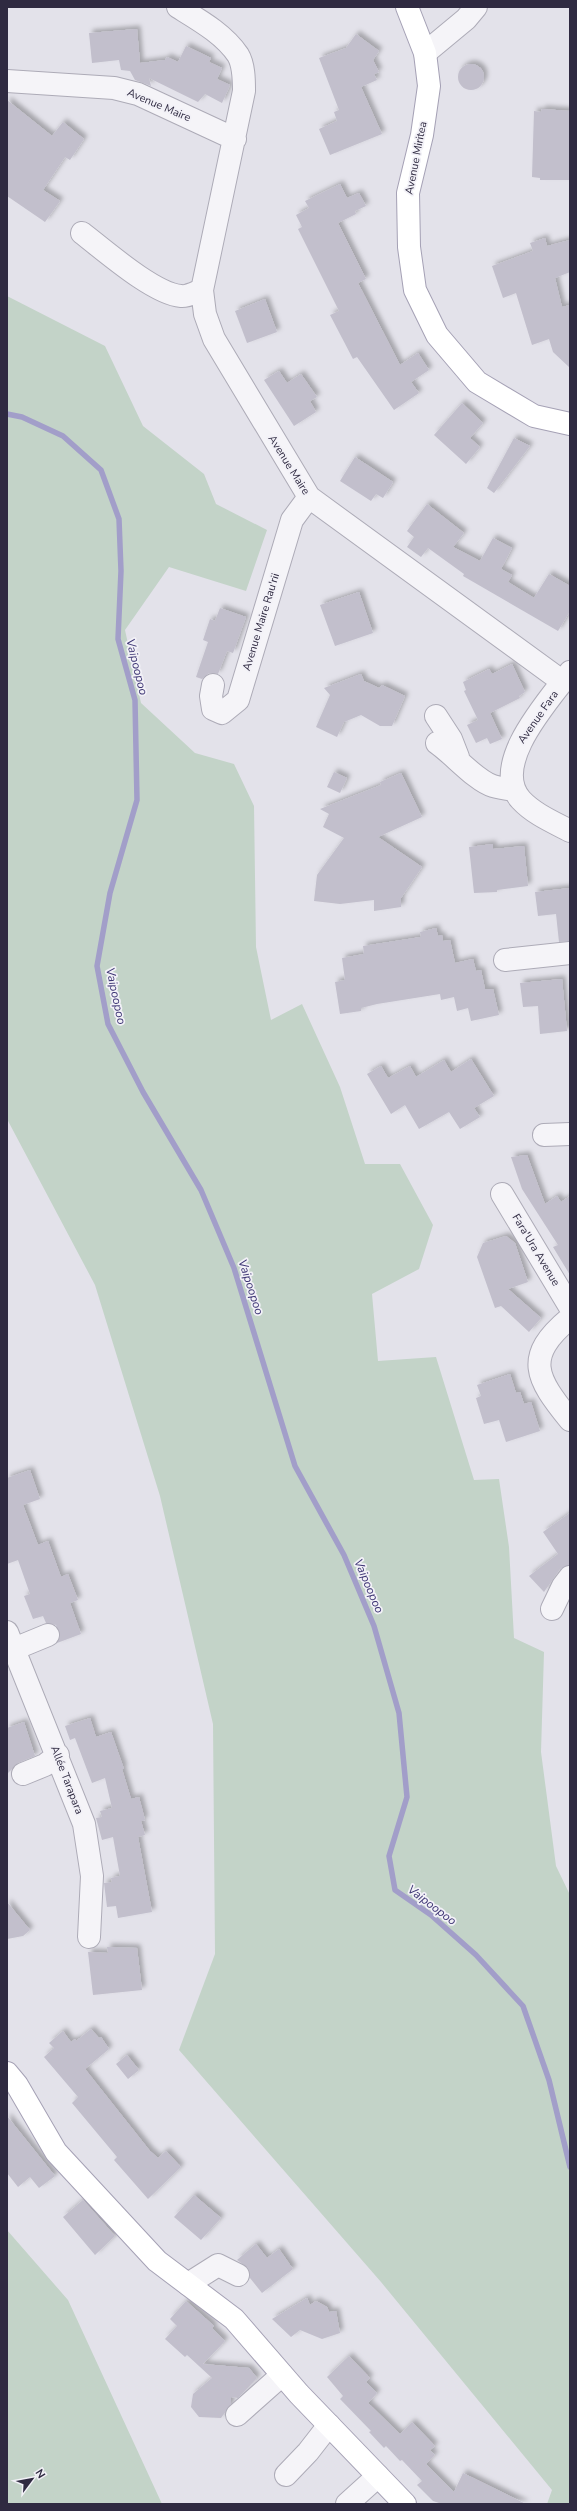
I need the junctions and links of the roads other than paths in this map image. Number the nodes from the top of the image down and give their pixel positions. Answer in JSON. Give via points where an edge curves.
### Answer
{"nodes":[{"id":1,"x":178,"y":7,"type":"edge"},
{"id":2,"x":407,"y":7,"type":"edge"},
{"id":3,"x":476,"y":7,"type":"edge"},
{"id":4,"x":425,"y":53,"type":"junction"},
{"id":5,"x":7,"y":81,"type":"edge"},
{"id":6,"x":235,"y":139,"type":"junction"},
{"id":7,"x":82,"y":233,"type":"dead end"},
{"id":8,"x":202,"y":290,"type":"junction"},
{"id":9,"x":570,"y":424,"type":"edge"},
{"id":10,"x":309,"y":497,"type":"junction"},
{"id":11,"x":566,"y":677,"type":"edge"},
{"id":12,"x":214,"y":685,"type":"dead end"},
{"id":13,"x":436,"y":716,"type":"dead end"},
{"id":14,"x":437,"y":742,"type":"dead end"},
{"id":15,"x":458,"y":758,"type":"junction"},
{"id":16,"x":514,"y":790,"type":"junction"},
{"id":17,"x":570,"y":831,"type":"edge"},
{"id":18,"x":570,"y":953,"type":"edge"},
{"id":19,"x":505,"y":960,"type":"dead end"},
{"id":20,"x":570,"y":1134,"type":"edge"},
{"id":21,"x":544,"y":1135,"type":"dead end"},
{"id":22,"x":502,"y":1194,"type":"dead end"},
{"id":23,"x":570,"y":1307,"type":"edge"},
{"id":24,"x":570,"y":1318,"type":"edge"},
{"id":25,"x":570,"y":1420,"type":"edge"},
{"id":26,"x":570,"y":1577,"type":"edge"},
{"id":27,"x":552,"y":1609,"type":"dead end"},
{"id":28,"x":48,"y":1635,"type":"dead end"},
{"id":29,"x":10,"y":1641,"type":"edge"},
{"id":30,"x":58,"y":1755,"type":"junction"},
{"id":31,"x":23,"y":1774,"type":"dead end"},
{"id":32,"x":89,"y":1937,"type":"dead end"},
{"id":33,"x":7,"y":2073,"type":"edge"},
{"id":34,"x":238,"y":2275,"type":"dead end"},
{"id":35,"x":188,"y":2284,"type":"junction"},
{"id":36,"x":282,"y":2375,"type":"junction"},
{"id":37,"x":238,"y":2415,"type":"dead end"},
{"id":38,"x":329,"y":2425,"type":"junction"},
{"id":39,"x":286,"y":2475,"type":"dead end"},
{"id":40,"x":378,"y":2476,"type":"junction"},
{"id":41,"x":348,"y":2504,"type":"edge"},
{"id":42,"x":405,"y":2504,"type":"edge"}],
"edges":[{"from":1,"to":6,"type":"street","name":"Avenue Maire","via":[[216,32],[238,55],[243,72],[244,91]]},
{"from":2,"to":4,"type":"main road","name":"Avenue Miritea"},
{"from":3,"to":4,"type":"street","via":[[466,19]]},
{"from":4,"to":9,"type":"main road","name":"Avenue Miritea","via":[[429,86],[422,135],[408,193],[409,247],[415,290],[437,335],[477,382],[534,416]]},
{"from":5,"to":6,"type":"street","name":"Avenue Maire","via":[[114,88],[138,94]]},
{"from":6,"to":8,"type":"street","name":"Avenue Maire"},
{"from":7,"to":8,"type":"street","via":[[139,276],[166,292],[182,296]]},
{"from":8,"to":10,"type":"street","name":"Avenue Maire","via":[[205,314],[214,339]]},
{"from":10,"to":11,"type":"street","name":"Avenue Maire"},
{"from":10,"to":12,"type":"street","name":"Avenue Maire Rau'rii","via":[[292,520],[238,700],[222,713],[213,709],[211,696]]},
{"from":11,"to":16,"type":"street","name":"Avenue Fara","via":[[515,752],[512,764]]},
{"from":13,"to":15,"type":"street","via":[[451,739]]},
{"from":14,"to":15,"type":"street"},
{"from":15,"to":16,"type":"street","via":[[492,786]]},
{"from":16,"to":17,"type":"street","via":[[535,812]]},
{"from":18,"to":19,"type":"street"},
{"from":20,"to":21,"type":"street"},
{"from":22,"to":23,"type":"street","name":"Fara'Ura Avenue"},
{"from":24,"to":25,"type":"street","via":[[546,1341],[539,1364],[541,1378],[549,1394]]},
{"from":26,"to":27,"type":"street"},
{"from":28,"to":29,"type":"street"},
{"from":29,"to":30,"type":"street","name":"Allée Tarapara"},
{"from":30,"to":31,"type":"street","via":[[46,1765]]},
{"from":30,"to":32,"type":"street","name":"Allée Tarapara","via":[[84,1824],[92,1876]]},
{"from":33,"to":35,"type":"main road","via":[[17,2085],[56,2152],[157,2261]]},
{"from":34,"to":35,"type":"street","via":[[218,2265]]},
{"from":35,"to":36,"type":"main road","via":[[234,2319]]},
{"from":36,"to":37,"type":"street"},
{"from":36,"to":38,"type":"main road"},
{"from":38,"to":39,"type":"street"},
{"from":38,"to":40,"type":"main road"},
{"from":40,"to":41,"type":"street"},
{"from":40,"to":42,"type":"main road"}]}
